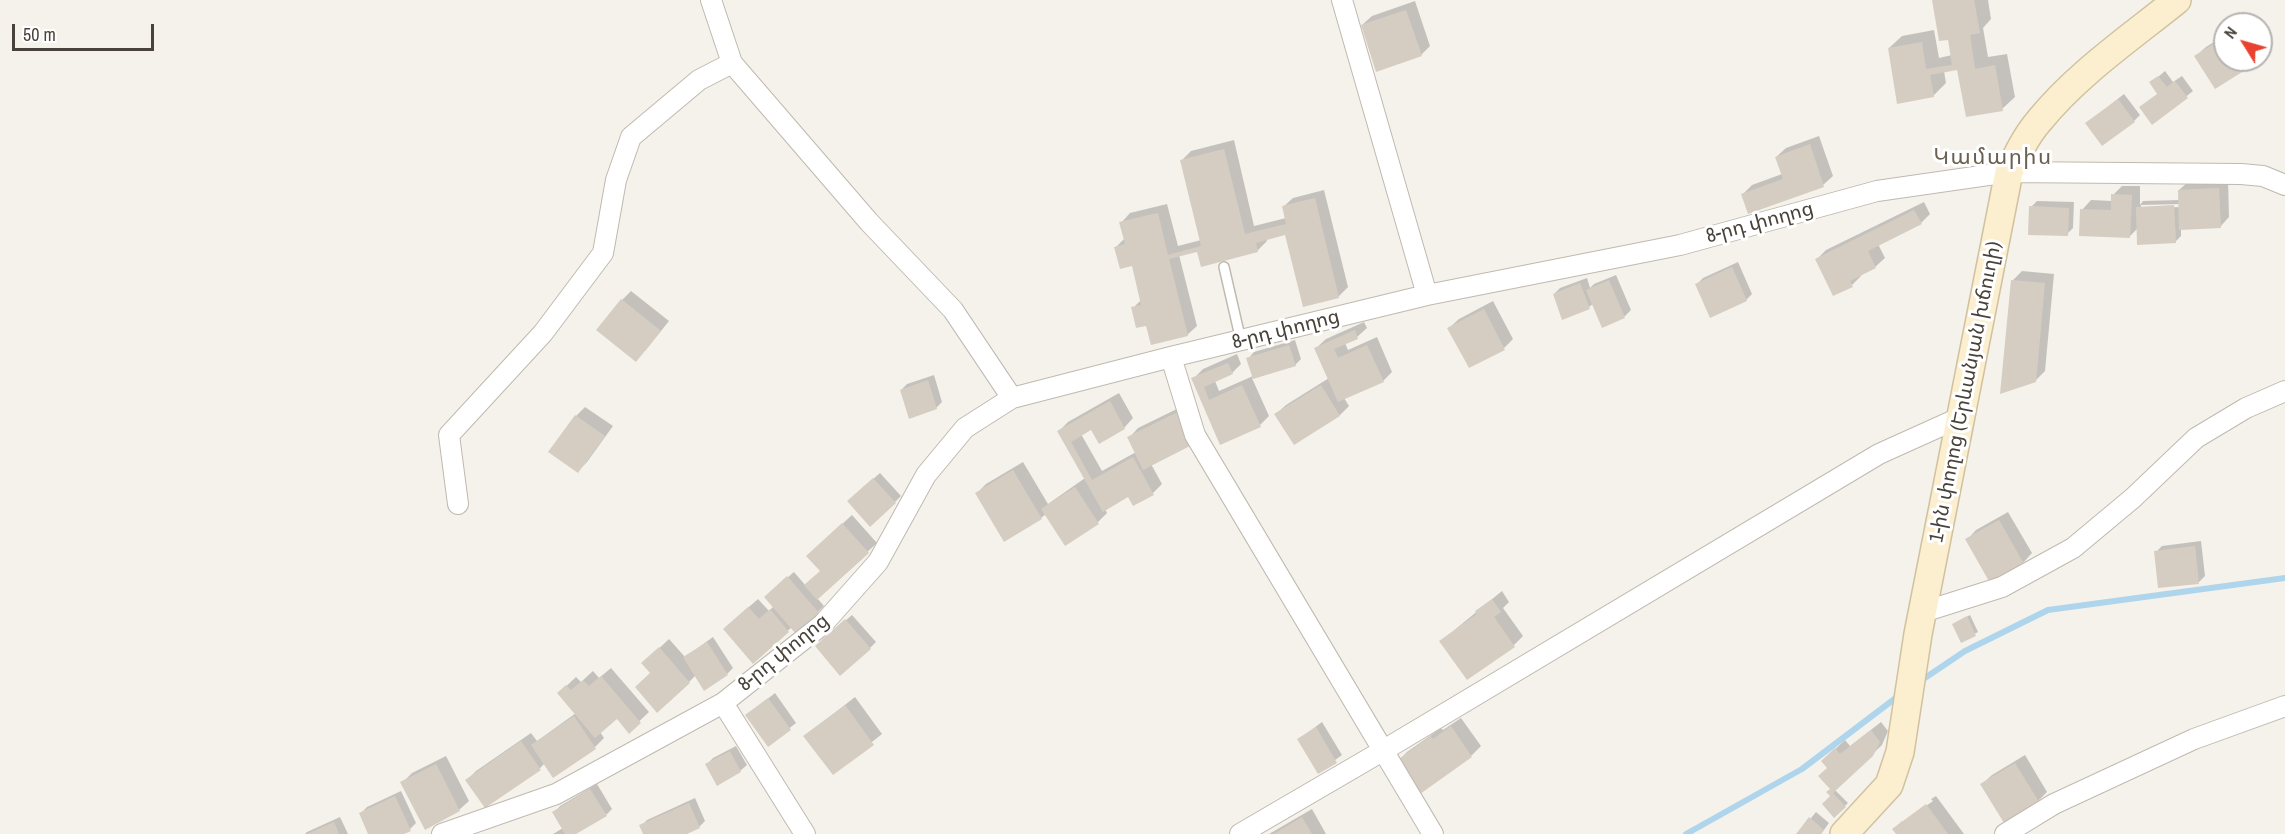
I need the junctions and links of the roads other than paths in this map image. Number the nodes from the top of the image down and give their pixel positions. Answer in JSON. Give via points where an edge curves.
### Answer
{"nodes":[{"id":1,"x":711,"y":0,"type":"edge"},
{"id":2,"x":1342,"y":0,"type":"edge"},
{"id":3,"x":2177,"y":0,"type":"edge"},
{"id":4,"x":732,"y":63,"type":"junction"},
{"id":5,"x":2009,"y":172,"type":"junction"},
{"id":6,"x":2285,"y":185,"type":"edge"},
{"id":7,"x":1224,"y":267,"type":"dead end"},
{"id":8,"x":1427,"y":295,"type":"junction"},
{"id":9,"x":1241,"y":341,"type":"junction"},
{"id":10,"x":1171,"y":357,"type":"junction"},
{"id":11,"x":2285,"y":391,"type":"edge"},
{"id":12,"x":1012,"y":398,"type":"junction"},
{"id":13,"x":1961,"y":417,"type":"junction"},
{"id":14,"x":458,"y":504,"type":"dead end"},
{"id":15,"x":1920,"y":623,"type":"junction"},
{"id":16,"x":723,"y":703,"type":"junction"},
{"id":17,"x":2285,"y":706,"type":"edge"},
{"id":18,"x":1384,"y":750,"type":"junction"},
{"id":19,"x":442,"y":834,"type":"edge"},
{"id":20,"x":805,"y":834,"type":"edge"},
{"id":21,"x":1240,"y":834,"type":"edge"},
{"id":22,"x":1433,"y":834,"type":"edge"},
{"id":23,"x":1844,"y":834,"type":"edge"},
{"id":24,"x":2005,"y":834,"type":"edge"}],
"edges":[{"from":1,"to":4,"type":"street"},
{"from":2,"to":8,"type":"street"},
{"from":3,"to":5,"type":"main road","name":"1-ին փողոց (Երևանյան խճուղի)","via":[[2080,78],[2038,121]]},
{"from":4,"to":12,"type":"street","via":[[869,222],[953,310]]},
{"from":4,"to":14,"type":"street","via":[[699,80],[631,137],[616,180],[603,252],[543,333],[449,435]]},
{"from":5,"to":6,"type":"street","name":"8-րդ փողոց","via":[[2241,174],[2263,176]]},
{"from":5,"to":8,"type":"street","name":"8-րդ փողոց","via":[[1877,191],[1680,245]]},
{"from":5,"to":13,"type":"main road","name":"1-ին փողոց (Երևանյան խճուղի)"},
{"from":7,"to":9,"type":"lane"},
{"from":8,"to":9,"type":"street","name":"8-րդ փողոց"},
{"from":9,"to":10,"type":"street","name":"8-րդ փողոց"},
{"from":10,"to":12,"type":"street","name":"8-րդ փողոց"},
{"from":10,"to":18,"type":"street","via":[[1195,435]]},
{"from":11,"to":15,"type":"street","via":[[2246,408],[2196,438],[2073,548],[2002,587]]},
{"from":12,"to":16,"type":"street","name":"8-րդ փողոց","via":[[965,428],[926,475],[878,562],[824,624]]},
{"from":13,"to":15,"type":"main road","name":"1-ին փողոց (Երևանյան խճուղի)"},
{"from":13,"to":18,"type":"street","via":[[1879,454]]},
{"from":15,"to":23,"type":"main road","name":"1-ին փողոց (Երևանյան խճուղի)","via":[[1900,752],[1889,785]]},
{"from":16,"to":19,"type":"street","name":"8-րդ փողոց","via":[[556,794]]},
{"from":16,"to":20,"type":"street"},
{"from":17,"to":24,"type":"street","via":[[2194,739],[2054,804]]},
{"from":18,"to":21,"type":"street"},
{"from":18,"to":22,"type":"street"}]}
